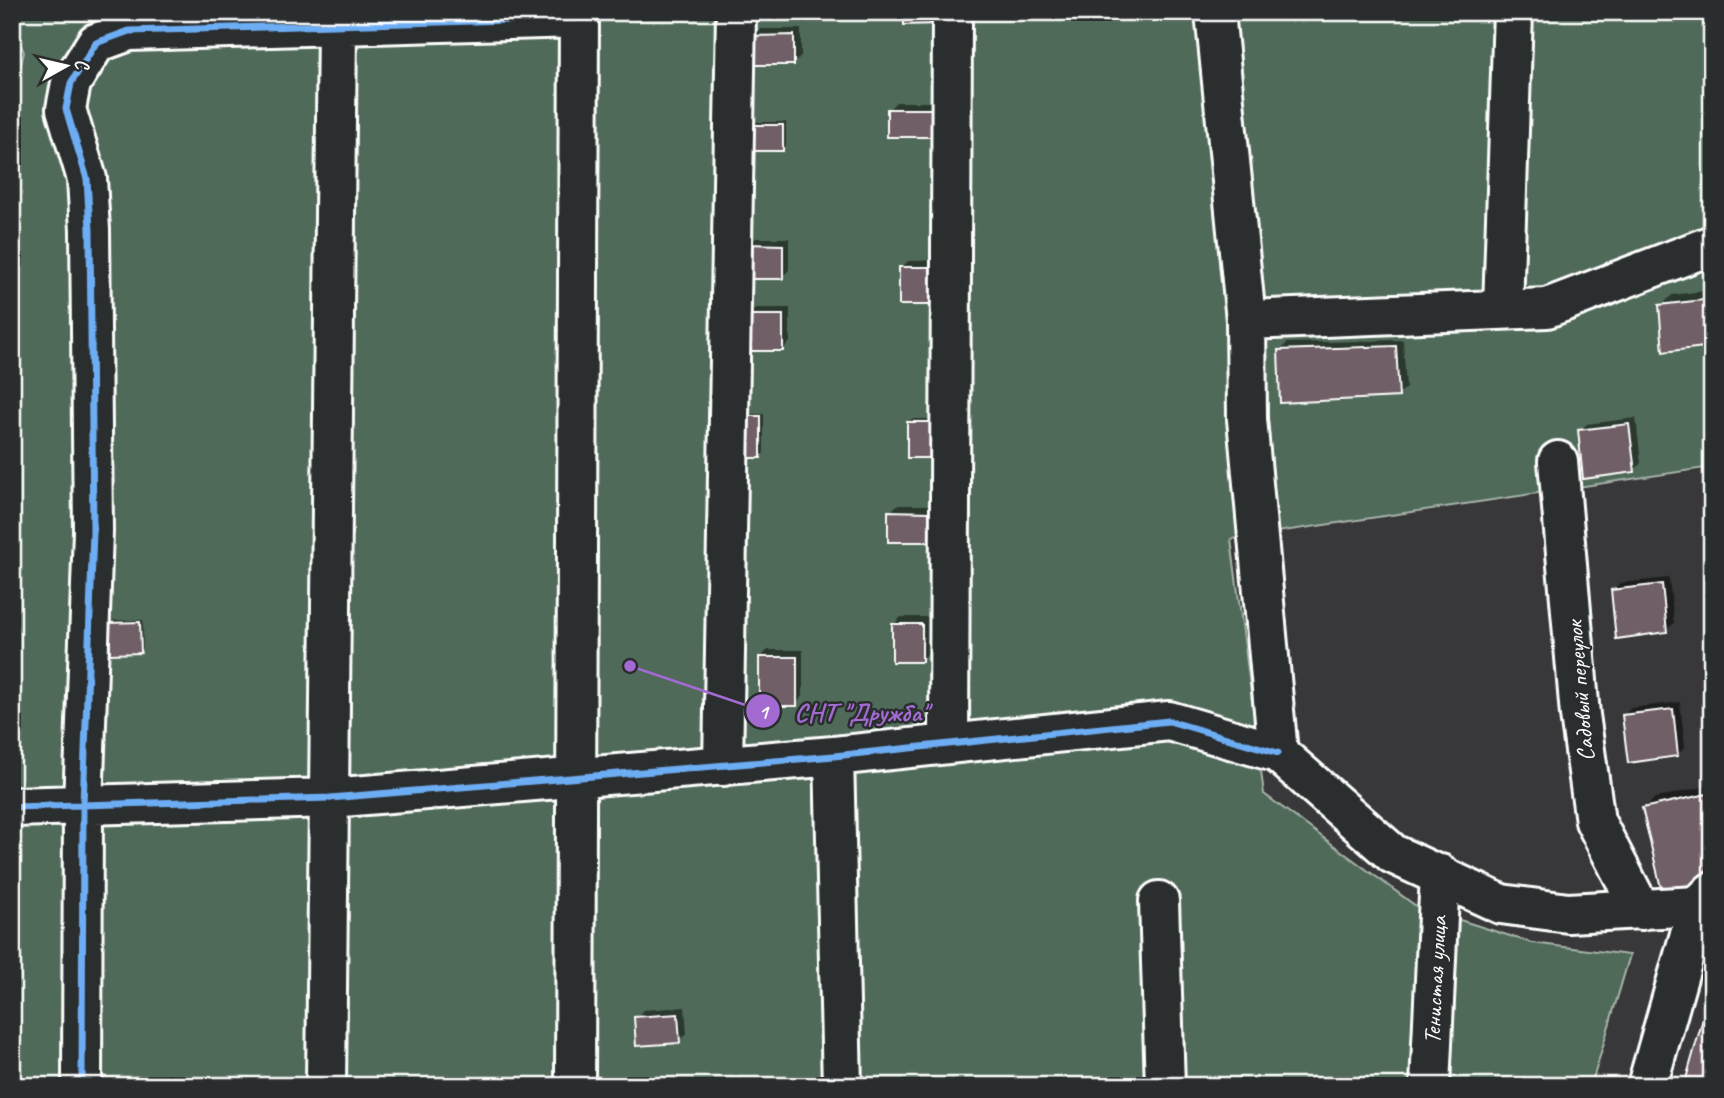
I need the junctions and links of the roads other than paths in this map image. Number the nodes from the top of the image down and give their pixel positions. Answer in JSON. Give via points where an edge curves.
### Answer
{"nodes":[{"id":1,"x":736,"y":12,"type":"edge"},
{"id":2,"x":952,"y":12,"type":"edge"},
{"id":3,"x":1215,"y":12,"type":"edge"},
{"id":4,"x":1513,"y":12,"type":"edge"},
{"id":5,"x":579,"y":15,"type":"edge"},
{"id":6,"x":337,"y":25,"type":"junction"},
{"id":7,"x":1712,"y":245,"type":"edge"},
{"id":8,"x":1503,"y":309,"type":"junction"},
{"id":9,"x":1246,"y":320,"type":"junction"},
{"id":10,"x":1559,"y":461,"type":"dead end"},
{"id":11,"x":949,"y":744,"type":"junction"},
{"id":12,"x":1278,"y":753,"type":"junction"},
{"id":13,"x":834,"y":756,"type":"junction"},
{"id":14,"x":723,"y":765,"type":"junction"},
{"id":15,"x":578,"y":778,"type":"junction"},
{"id":16,"x":330,"y":798,"type":"junction"},
{"id":17,"x":83,"y":805,"type":"junction"},
{"id":18,"x":12,"y":807,"type":"edge"},
{"id":19,"x":1440,"y":874,"type":"junction"},
{"id":20,"x":1705,"y":899,"type":"edge"},
{"id":21,"x":1159,"y":901,"type":"dead end"},
{"id":22,"x":1641,"y":910,"type":"junction"},
{"id":23,"x":82,"y":1086,"type":"edge"},
{"id":24,"x":326,"y":1086,"type":"edge"},
{"id":25,"x":575,"y":1086,"type":"edge"},
{"id":26,"x":842,"y":1086,"type":"edge"},
{"id":27,"x":1165,"y":1086,"type":"edge"},
{"id":28,"x":1430,"y":1086,"type":"edge"},
{"id":29,"x":1647,"y":1086,"type":"edge"}],
"edges":[{"from":1,"to":14,"type":"street"},
{"from":2,"to":11,"type":"street"},
{"from":3,"to":9,"type":"street"},
{"from":4,"to":8,"type":"street"},
{"from":5,"to":6,"type":"street"},
{"from":5,"to":15,"type":"street"},
{"from":6,"to":16,"type":"street"},
{"from":6,"to":17,"type":"street","via":[[129,31],[96,43],[71,83],[66,108],[87,179],[90,230],[93,531]]},
{"from":7,"to":8,"type":"street","via":[[1547,308]]},
{"from":8,"to":9,"type":"street"},
{"from":9,"to":12,"type":"street","via":[[1247,419]]},
{"from":10,"to":22,"type":"street","name":"Садовый переулок","via":[[1580,715],[1595,821]]},
{"from":11,"to":12,"type":"street","via":[[1168,721]]},
{"from":11,"to":13,"type":"street"},
{"from":12,"to":19,"type":"street","via":[[1393,854]]},
{"from":13,"to":14,"type":"street"},
{"from":13,"to":26,"type":"street"},
{"from":14,"to":15,"type":"street"},
{"from":15,"to":16,"type":"street"},
{"from":15,"to":25,"type":"street"},
{"from":16,"to":17,"type":"street"},
{"from":16,"to":24,"type":"street"},
{"from":17,"to":18,"type":"street"},
{"from":17,"to":23,"type":"street"},
{"from":19,"to":22,"type":"street","via":[[1501,904],[1568,913]]},
{"from":19,"to":28,"type":"street","name":"Тенистая улица"},
{"from":20,"to":22,"type":"street"},
{"from":20,"to":29,"type":"street"},
{"from":21,"to":27,"type":"street"}]}
